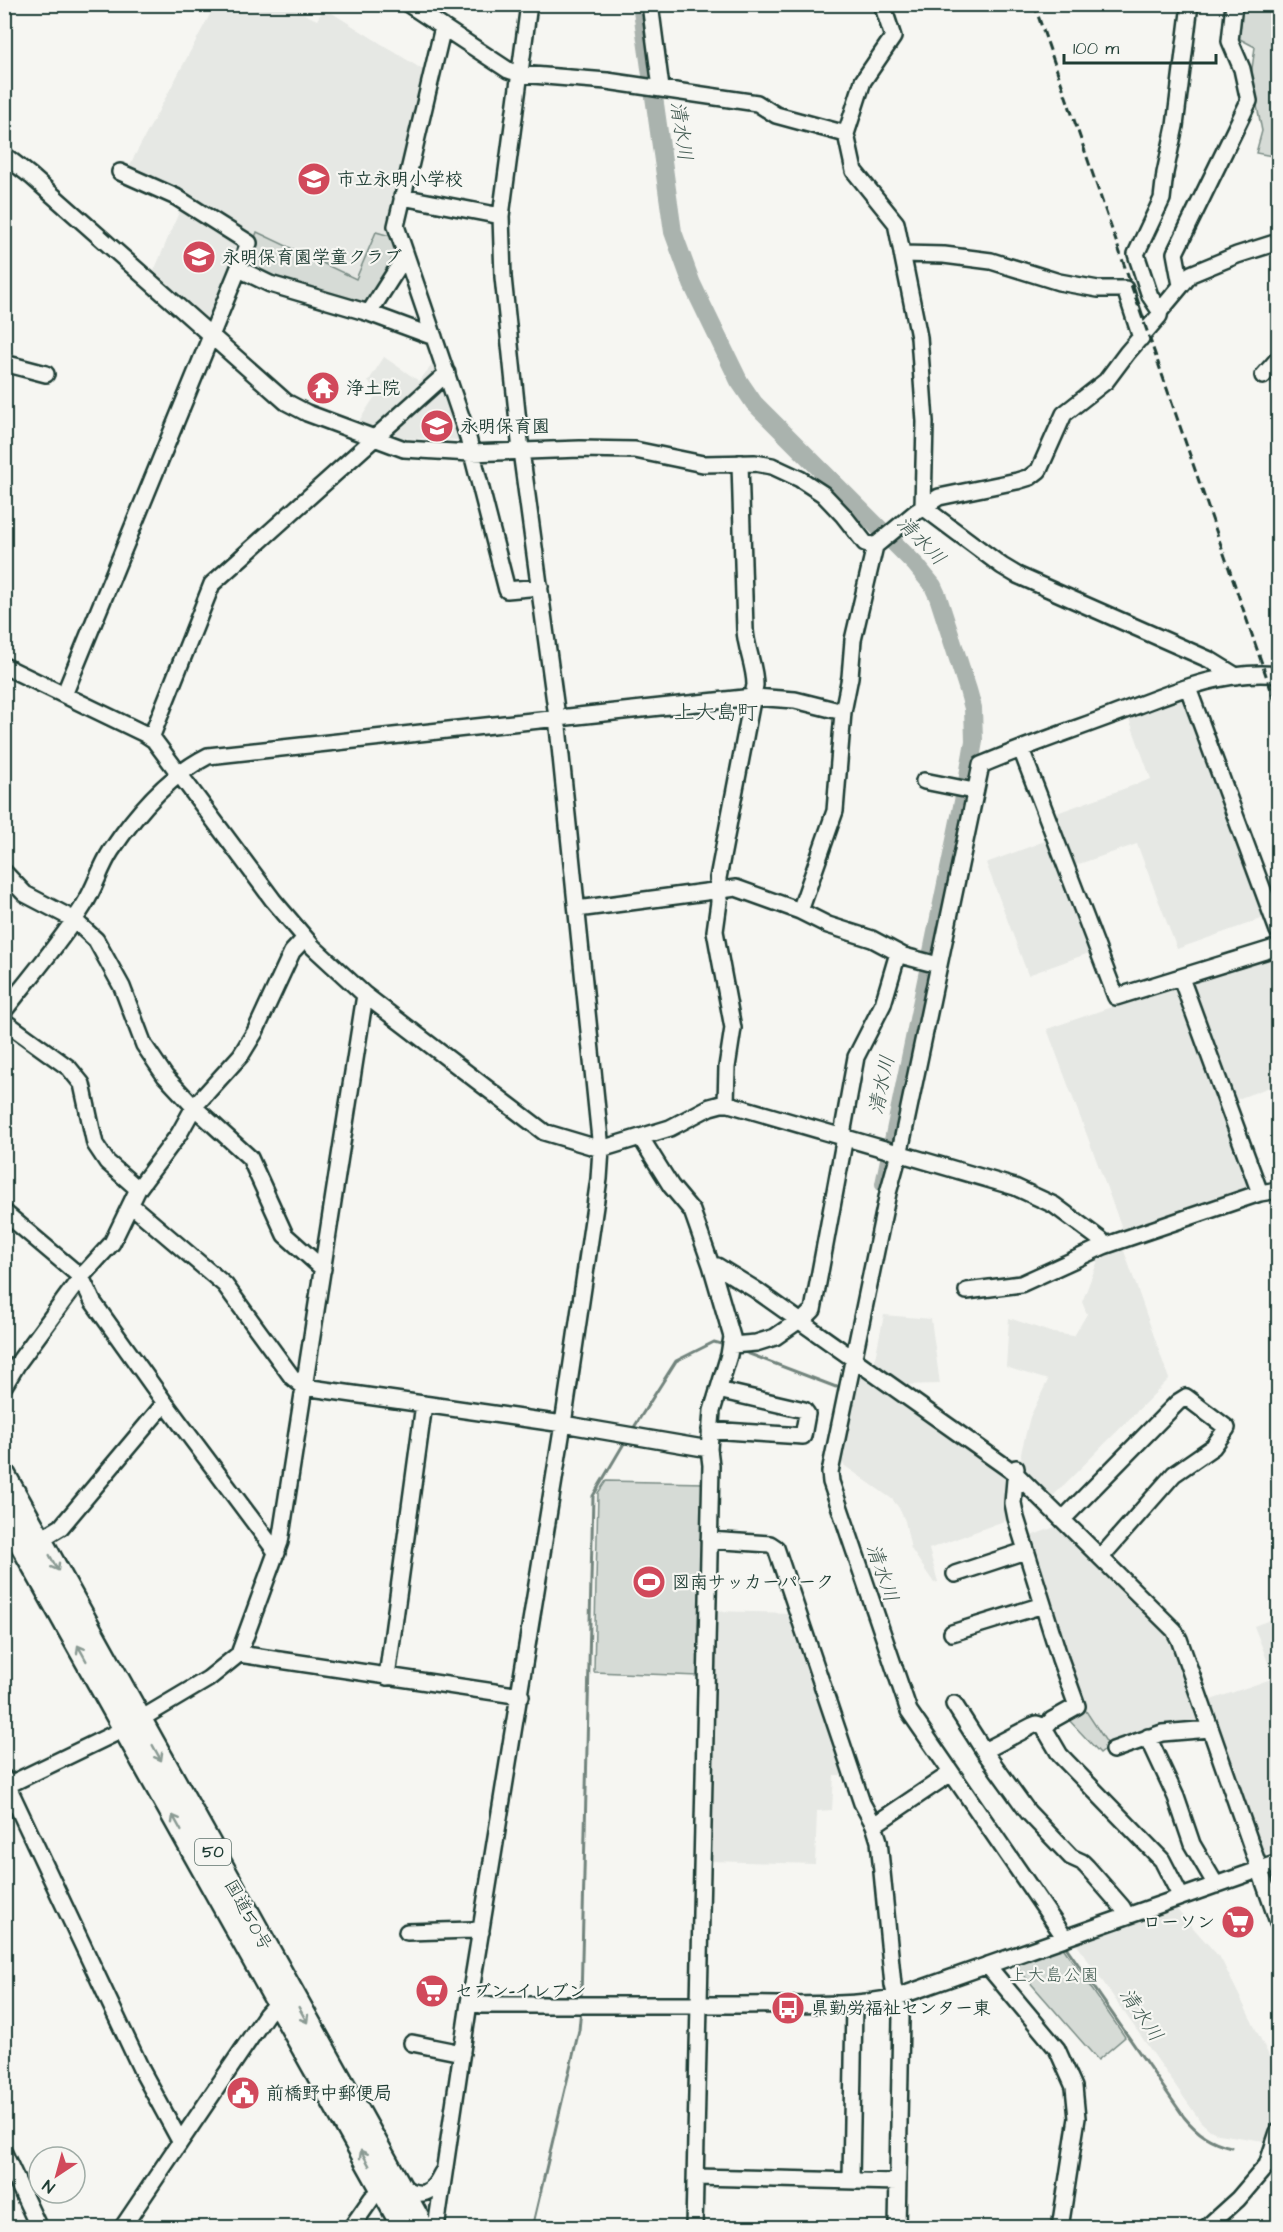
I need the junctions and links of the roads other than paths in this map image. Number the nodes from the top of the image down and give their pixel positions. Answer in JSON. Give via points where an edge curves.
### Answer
{"nodes":[{"id":1,"x":408,"y":4,"type":"edge"},
{"id":2,"x":529,"y":4,"type":"edge"},
{"id":3,"x":650,"y":4,"type":"edge"},
{"id":4,"x":882,"y":4,"type":"edge"},
{"id":5,"x":1190,"y":4,"type":"edge"},
{"id":6,"x":1234,"y":4,"type":"edge"},
{"id":7,"x":443,"y":27,"type":"junction"},
{"id":8,"x":520,"y":74,"type":"junction"},
{"id":9,"x":661,"y":88,"type":"junction"},
{"id":10,"x":846,"y":134,"type":"junction"},
{"id":11,"x":4,"y":155,"type":"edge"},
{"id":12,"x":120,"y":172,"type":"dead end"},
{"id":13,"x":402,"y":197,"type":"junction"},
{"id":14,"x":501,"y":216,"type":"junction"},
{"id":15,"x":1278,"y":242,"type":"edge"},
{"id":16,"x":902,"y":254,"type":"junction"},
{"id":17,"x":406,"y":255,"type":"junction"},
{"id":18,"x":239,"y":269,"type":"junction"},
{"id":19,"x":1181,"y":285,"type":"junction"},
{"id":20,"x":1160,"y":311,"type":"junction"},
{"id":21,"x":369,"y":313,"type":"junction"},
{"id":22,"x":212,"y":337,"type":"junction"},
{"id":23,"x":434,"y":337,"type":"junction"},
{"id":24,"x":1141,"y":338,"type":"junction"},
{"id":25,"x":1278,"y":359,"type":"edge"},
{"id":26,"x":4,"y":363,"type":"edge"},
{"id":27,"x":447,"y":373,"type":"junction"},
{"id":28,"x":46,"y":374,"type":"dead end"},
{"id":29,"x":1263,"y":376,"type":"dead end"},
{"id":30,"x":374,"y":437,"type":"junction"},
{"id":31,"x":523,"y":451,"type":"junction"},
{"id":32,"x":470,"y":453,"type":"junction"},
{"id":33,"x":740,"y":464,"type":"junction"},
{"id":34,"x":923,"y":507,"type":"junction"},
{"id":35,"x":875,"y":546,"type":"junction"},
{"id":36,"x":540,"y":586,"type":"junction"},
{"id":37,"x":4,"y":666,"type":"edge"},
{"id":38,"x":1278,"y":675,"type":"edge"},
{"id":39,"x":1236,"y":676,"type":"junction"},
{"id":40,"x":1188,"y":688,"type":"junction"},
{"id":41,"x":64,"y":695,"type":"junction"},
{"id":42,"x":753,"y":697,"type":"junction"},
{"id":43,"x":843,"y":712,"type":"junction"},
{"id":44,"x":557,"y":717,"type":"junction"},
{"id":45,"x":151,"y":738,"type":"junction"},
{"id":46,"x":1021,"y":748,"type":"junction"},
{"id":47,"x":180,"y":774,"type":"junction"},
{"id":48,"x":924,"y":781,"type":"dead end"},
{"id":49,"x":968,"y":790,"type":"junction"},
{"id":50,"x":4,"y":872,"type":"edge"},
{"id":51,"x":718,"y":889,"type":"junction"},
{"id":52,"x":577,"y":909,"type":"junction"},
{"id":53,"x":800,"y":911,"type":"junction"},
{"id":54,"x":74,"y":919,"type":"junction"},
{"id":55,"x":1278,"y":931,"type":"edge"},
{"id":56,"x":304,"y":938,"type":"junction"},
{"id":57,"x":1278,"y":947,"type":"edge"},
{"id":58,"x":898,"y":953,"type":"junction"},
{"id":59,"x":933,"y":963,"type":"junction"},
{"id":60,"x":1181,"y":978,"type":"junction"},
{"id":61,"x":365,"y":995,"type":"junction"},
{"id":62,"x":4,"y":1011,"type":"edge"},
{"id":63,"x":4,"y":1021,"type":"edge"},
{"id":64,"x":726,"y":1103,"type":"junction"},
{"id":65,"x":194,"y":1107,"type":"junction"},
{"id":66,"x":844,"y":1137,"type":"junction"},
{"id":67,"x":641,"y":1138,"type":"junction"},
{"id":68,"x":601,"y":1149,"type":"junction"},
{"id":69,"x":895,"y":1151,"type":"junction"},
{"id":70,"x":138,"y":1190,"type":"junction"},
{"id":71,"x":1278,"y":1190,"type":"edge"},
{"id":72,"x":1260,"y":1192,"type":"junction"},
{"id":73,"x":131,"y":1206,"type":"junction"},
{"id":74,"x":4,"y":1212,"type":"edge"},
{"id":75,"x":1104,"y":1246,"type":"junction"},
{"id":76,"x":711,"y":1264,"type":"junction"},
{"id":77,"x":324,"y":1269,"type":"junction"},
{"id":78,"x":81,"y":1277,"type":"junction"},
{"id":79,"x":967,"y":1292,"type":"dead end"},
{"id":80,"x":798,"y":1321,"type":"junction"},
{"id":81,"x":732,"y":1345,"type":"junction"},
{"id":82,"x":851,"y":1357,"type":"junction"},
{"id":83,"x":4,"y":1386,"type":"edge"},
{"id":84,"x":304,"y":1387,"type":"junction"},
{"id":85,"x":718,"y":1390,"type":"junction"},
{"id":86,"x":165,"y":1403,"type":"junction"},
{"id":87,"x":424,"y":1404,"type":"junction"},
{"id":88,"x":562,"y":1424,"type":"junction"},
{"id":89,"x":710,"y":1431,"type":"junction"},
{"id":90,"x":709,"y":1449,"type":"junction"},
{"id":91,"x":1016,"y":1471,"type":"junction"},
{"id":92,"x":4,"y":1475,"type":"edge"},
{"id":93,"x":4,"y":1514,"type":"edge"},
{"id":94,"x":1063,"y":1520,"type":"junction"},
{"id":95,"x":41,"y":1539,"type":"junction"},
{"id":96,"x":709,"y":1540,"type":"junction"},
{"id":97,"x":1025,"y":1551,"type":"junction"},
{"id":98,"x":277,"y":1554,"type":"junction"},
{"id":99,"x":1101,"y":1557,"type":"junction"},
{"id":100,"x":955,"y":1574,"type":"dead end"},
{"id":101,"x":1043,"y":1605,"type":"junction"},
{"id":102,"x":952,"y":1633,"type":"dead end"},
{"id":103,"x":239,"y":1654,"type":"junction"},
{"id":104,"x":387,"y":1677,"type":"junction"},
{"id":105,"x":520,"y":1696,"type":"junction"},
{"id":106,"x":954,"y":1704,"type":"dead end"},
{"id":107,"x":132,"y":1724,"type":"junction"},
{"id":108,"x":1044,"y":1728,"type":"junction"},
{"id":109,"x":1210,"y":1729,"type":"junction"},
{"id":110,"x":1148,"y":1737,"type":"junction"},
{"id":111,"x":1113,"y":1750,"type":"dead end"},
{"id":112,"x":984,"y":1751,"type":"junction"},
{"id":113,"x":951,"y":1773,"type":"junction"},
{"id":114,"x":6,"y":1783,"type":"edge"},
{"id":115,"x":874,"y":1825,"type":"junction"},
{"id":116,"x":1278,"y":1863,"type":"edge"},
{"id":117,"x":1260,"y":1870,"type":"junction"},
{"id":118,"x":1216,"y":1885,"type":"junction"},
{"id":119,"x":1181,"y":1897,"type":"junction"},
{"id":120,"x":1127,"y":1916,"type":"junction"},
{"id":121,"x":1278,"y":1922,"type":"edge"},
{"id":122,"x":407,"y":1932,"type":"dead end"},
{"id":123,"x":481,"y":1932,"type":"junction"},
{"id":124,"x":1065,"y":1938,"type":"junction"},
{"id":125,"x":987,"y":1965,"type":"junction"},
{"id":126,"x":283,"y":1995,"type":"junction"},
{"id":127,"x":897,"y":1996,"type":"junction"},
{"id":128,"x":469,"y":2003,"type":"junction"},
{"id":129,"x":854,"y":2004,"type":"junction"},
{"id":130,"x":699,"y":2005,"type":"junction"},
{"id":131,"x":412,"y":2043,"type":"dead end"},
{"id":132,"x":462,"y":2053,"type":"junction"},
{"id":133,"x":1278,"y":2132,"type":"edge"},
{"id":134,"x":180,"y":2141,"type":"junction"},
{"id":135,"x":4,"y":2153,"type":"edge"},
{"id":136,"x":444,"y":2170,"type":"junction"},
{"id":137,"x":1273,"y":2170,"type":"edge"},
{"id":138,"x":696,"y":2177,"type":"junction"},
{"id":139,"x":851,"y":2180,"type":"junction"},
{"id":140,"x":898,"y":2182,"type":"junction"},
{"id":141,"x":390,"y":2187,"type":"junction"},
{"id":142,"x":39,"y":2228,"type":"edge"},
{"id":143,"x":122,"y":2228,"type":"edge"},
{"id":144,"x":351,"y":2228,"type":"edge"},
{"id":145,"x":404,"y":2228,"type":"edge"},
{"id":146,"x":423,"y":2228,"type":"edge"},
{"id":147,"x":436,"y":2228,"type":"edge"},
{"id":148,"x":694,"y":2228,"type":"edge"},
{"id":149,"x":897,"y":2228,"type":"edge"},
{"id":150,"x":1060,"y":2228,"type":"edge"},
{"id":151,"x":1206,"y":2228,"type":"edge"}],
"edges":[{"from":1,"to":7,"type":"street"},
{"from":2,"to":8,"type":"street"},
{"from":3,"to":9,"type":"street"},
{"from":4,"to":10,"type":"street","via":[[892,37],[863,81]]},
{"from":5,"to":20,"type":"street","via":[[1162,199],[1136,254],[1150,296]]},
{"from":6,"to":19,"type":"street","via":[[1230,41],[1249,101],[1175,254]]},
{"from":7,"to":8,"type":"street"},
{"from":7,"to":13,"type":"street"},
{"from":8,"to":9,"type":"street"},
{"from":8,"to":14,"type":"street"},
{"from":9,"to":10,"type":"street","via":[[757,103],[776,115]]},
{"from":10,"to":16,"type":"street","via":[[854,171],[896,223]]},
{"from":11,"to":22,"type":"street"},
{"from":12,"to":18,"type":"street","via":[[176,197],[249,243]]},
{"from":13,"to":14,"type":"street"},
{"from":13,"to":17,"type":"street","via":[[396,226]]},
{"from":14,"to":31,"type":"street","via":[[503,277]]},
{"from":15,"to":19,"type":"street","via":[[1191,274]]},
{"from":16,"to":24,"type":"street","via":[[991,261],[1059,282],[1125,289]]},
{"from":16,"to":34,"type":"street","via":[[919,337],[925,422]]},
{"from":17,"to":21,"type":"street"},
{"from":17,"to":23,"type":"street"},
{"from":18,"to":21,"type":"street","via":[[270,284]]},
{"from":18,"to":22,"type":"street"},
{"from":19,"to":20,"type":"street"},
{"from":20,"to":24,"type":"street"},
{"from":21,"to":23,"type":"street"},
{"from":22,"to":30,"type":"street","via":[[286,402]]},
{"from":22,"to":41,"type":"street"},
{"from":23,"to":27,"type":"street"},
{"from":24,"to":34,"type":"street","via":[[1106,381],[1064,414],[1039,470],[1030,477],[939,497]]},
{"from":25,"to":29,"type":"street"},
{"from":26,"to":28,"type":"street"},
{"from":27,"to":30,"type":"street"},
{"from":27,"to":32,"type":"street"},
{"from":30,"to":32,"type":"street","via":[[404,449]]},
{"from":30,"to":45,"type":"street","via":[[212,584]]},
{"from":31,"to":32,"type":"street"},
{"from":31,"to":33,"type":"street","via":[[635,450],[703,464]]},
{"from":31,"to":36,"type":"street"},
{"from":32,"to":36,"type":"street","via":[[507,590]]},
{"from":33,"to":35,"type":"street","via":[[772,466],[807,483],[832,503],[866,543]]},
{"from":33,"to":42,"type":"street","via":[[744,630],[755,675]]},
{"from":34,"to":35,"type":"street"},
{"from":34,"to":39,"type":"street","via":[[1017,575],[1210,660]]},
{"from":35,"to":43,"type":"street","via":[[854,629]]},
{"from":36,"to":44,"type":"street"},
{"from":37,"to":41,"type":"street"},
{"from":38,"to":39,"type":"street"},
{"from":39,"to":40,"type":"street"},
{"from":40,"to":46,"type":"street"},
{"from":40,"to":55,"type":"street"},
{"from":41,"to":45,"type":"street"},
{"from":42,"to":43,"type":"street","via":[[786,699]]},
{"from":42,"to":44,"type":"street"},
{"from":42,"to":51,"type":"street"},
{"from":43,"to":53,"type":"street","via":[[834,819]]},
{"from":44,"to":47,"type":"street","via":[[208,756]]},
{"from":44,"to":52,"type":"street"},
{"from":45,"to":47,"type":"street"},
{"from":46,"to":49,"type":"street","via":[[981,765]]},
{"from":46,"to":60,"type":"street","via":[[1116,998]]},
{"from":47,"to":54,"type":"street","via":[[141,812],[110,852]]},
{"from":47,"to":56,"type":"street"},
{"from":48,"to":49,"type":"street"},
{"from":49,"to":59,"type":"street"},
{"from":50,"to":54,"type":"street","via":[[25,894]]},
{"from":51,"to":52,"type":"street"},
{"from":51,"to":53,"type":"street","via":[[736,888]]},
{"from":51,"to":64,"type":"street","via":[[716,931],[733,1028]]},
{"from":52,"to":68,"type":"street"},
{"from":53,"to":58,"type":"street"},
{"from":54,"to":62,"type":"street"},
{"from":54,"to":65,"type":"street","via":[[96,940],[122,987],[144,1045],[165,1076]]},
{"from":56,"to":61,"type":"street"},
{"from":56,"to":65,"type":"street","via":[[292,952],[255,1032]]},
{"from":57,"to":60,"type":"street"},
{"from":58,"to":59,"type":"street"},
{"from":58,"to":66,"type":"street","via":[[883,1004],[856,1057]]},
{"from":59,"to":69,"type":"street"},
{"from":60,"to":72,"type":"street"},
{"from":61,"to":68,"type":"street","via":[[544,1132]]},
{"from":61,"to":77,"type":"street"},
{"from":63,"to":70,"type":"street","via":[[69,1068],[82,1084],[95,1144],[107,1162]]},
{"from":64,"to":66,"type":"street"},
{"from":64,"to":67,"type":"street"},
{"from":65,"to":70,"type":"street"},
{"from":65,"to":77,"type":"street","via":[[250,1158],[285,1235]]},
{"from":66,"to":69,"type":"street"},
{"from":66,"to":80,"type":"street","via":[[815,1303],[808,1316]]},
{"from":67,"to":68,"type":"street"},
{"from":67,"to":76,"type":"street","via":[[692,1211]]},
{"from":68,"to":88,"type":"street"},
{"from":69,"to":75,"type":"street","via":[[1037,1196],[1101,1240]]},
{"from":69,"to":82,"type":"street"},
{"from":70,"to":73,"type":"street"},
{"from":71,"to":72,"type":"street"},
{"from":72,"to":75,"type":"street"},
{"from":73,"to":78,"type":"street","via":[[112,1244]]},
{"from":73,"to":84,"type":"street","via":[[225,1285],[292,1377]]},
{"from":74,"to":78,"type":"street"},
{"from":75,"to":79,"type":"street","via":[[1021,1284]]},
{"from":76,"to":80,"type":"street"},
{"from":76,"to":81,"type":"street"},
{"from":77,"to":84,"type":"street"},
{"from":78,"to":83,"type":"street"},
{"from":78,"to":86,"type":"street","via":[[93,1302]]},
{"from":80,"to":81,"type":"street","via":[[765,1341]]},
{"from":80,"to":82,"type":"street"},
{"from":81,"to":85,"type":"street"},
{"from":82,"to":91,"type":"street"},
{"from":82,"to":113,"type":"street","via":[[831,1482],[909,1711]]},
{"from":84,"to":87,"type":"street"},
{"from":84,"to":98,"type":"street"},
{"from":85,"to":89,"type":"street"},
{"from":85,"to":89,"type":"street","via":[[804,1410],[807,1414],[803,1436]]},
{"from":86,"to":95,"type":"street","via":[[61,1527]]},
{"from":86,"to":98,"type":"street"},
{"from":87,"to":88,"type":"street"},
{"from":87,"to":104,"type":"street"},
{"from":88,"to":90,"type":"street"},
{"from":88,"to":105,"type":"street"},
{"from":89,"to":90,"type":"street"},
{"from":90,"to":96,"type":"street"},
{"from":91,"to":94,"type":"street"},
{"from":91,"to":97,"type":"street","via":[[1013,1503]]},
{"from":92,"to":95,"type":"highway","name":"国道50号","number":"50"},
{"from":107,"to":93,"type":"highway","name":"国道50号","number":"50","one_way":true},
{"from":94,"to":99,"type":"street"},
{"from":94,"to":99,"type":"street","via":[[1186,1397],[1227,1428],[1213,1448],[1173,1474]]},
{"from":95,"to":107,"type":"highway","name":"国道50号","number":"50","one_way":true},
{"from":96,"to":115,"type":"street","via":[[770,1544],[776,1548],[862,1803]]},
{"from":96,"to":130,"type":"street"},
{"from":97,"to":100,"type":"street"},
{"from":97,"to":101,"type":"street"},
{"from":98,"to":103,"type":"street"},
{"from":99,"to":109,"type":"street","via":[[1177,1634]]},
{"from":101,"to":102,"type":"street"},
{"from":101,"to":108,"type":"street","via":[[1077,1706]]},
{"from":103,"to":104,"type":"street"},
{"from":103,"to":107,"type":"street","via":[[208,1679]]},
{"from":104,"to":105,"type":"street"},
{"from":105,"to":123,"type":"street"},
{"from":106,"to":112,"type":"street"},
{"from":107,"to":114,"type":"street"},
{"from":107,"to":126,"type":"highway","name":"国道50号","number":"50"},
{"from":108,"to":112,"type":"street","via":[[1040,1724],[1032,1726]]},
{"from":108,"to":119,"type":"street","via":[[1060,1755],[1162,1860]]},
{"from":109,"to":110,"type":"street"},
{"from":109,"to":117,"type":"street"},
{"from":110,"to":111,"type":"street"},
{"from":110,"to":118,"type":"street","via":[[1176,1797],[1190,1840]]},
{"from":112,"to":120,"type":"street","via":[[1028,1812],[1071,1857],[1087,1867]]},
{"from":113,"to":115,"type":"street"},
{"from":113,"to":124,"type":"street"},
{"from":114,"to":134,"type":"street","via":[[142,2071]]},
{"from":115,"to":127,"type":"street"},
{"from":116,"to":117,"type":"street"},
{"from":117,"to":118,"type":"street"},
{"from":117,"to":121,"type":"street"},
{"from":118,"to":119,"type":"street"},
{"from":119,"to":120,"type":"street"},
{"from":120,"to":124,"type":"street"},
{"from":122,"to":123,"type":"street"},
{"from":123,"to":128,"type":"street"},
{"from":124,"to":125,"type":"street"},
{"from":125,"to":127,"type":"street"},
{"from":125,"to":150,"type":"street","via":[[1057,2049],[1074,2087],[1077,2118]]},
{"from":126,"to":134,"type":"street"},
{"from":126,"to":141,"type":"highway","name":"国道50号","number":"50"},
{"from":127,"to":129,"type":"street"},
{"from":127,"to":140,"type":"street","via":[[901,2017]]},
{"from":128,"to":130,"type":"street"},
{"from":128,"to":132,"type":"street"},
{"from":129,"to":130,"type":"street"},
{"from":129,"to":139,"type":"street"},
{"from":130,"to":138,"type":"street"},
{"from":131,"to":132,"type":"street"},
{"from":132,"to":136,"type":"street"},
{"from":133,"to":137,"type":"street"},
{"from":134,"to":143,"type":"street"},
{"from":135,"to":142,"type":"street"},
{"from":136,"to":141,"type":"street","via":[[432,2188],[421,2194]]},
{"from":136,"to":147,"type":"street"},
{"from":137,"to":151,"type":"street"},
{"from":138,"to":139,"type":"street"},
{"from":138,"to":148,"type":"street"},
{"from":139,"to":140,"type":"street"},
{"from":140,"to":149,"type":"street"},
{"from":141,"to":144,"type":"street","via":[[372,2198]]},
{"from":141,"to":145,"type":"highway","name":"国道50号","number":"50"},
{"from":141,"to":146,"type":"highway","name":"国道50号","number":"50"}]}
